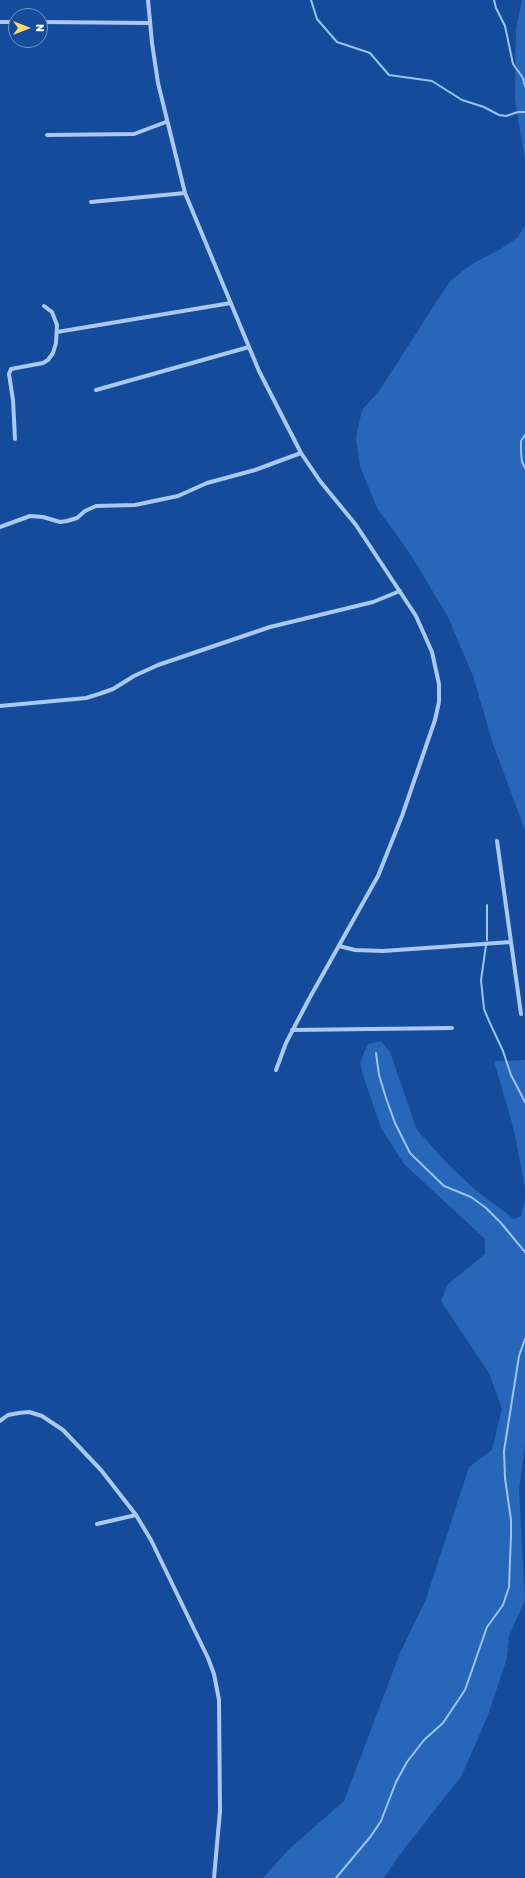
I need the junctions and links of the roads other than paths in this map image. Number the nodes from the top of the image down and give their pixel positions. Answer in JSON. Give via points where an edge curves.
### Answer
{"nodes":[{"id":1,"x":148,"y":0,"type":"edge"},
{"id":2,"x":48,"y":22,"type":"edge"},
{"id":3,"x":150,"y":23,"type":"junction"},
{"id":4,"x":166,"y":122,"type":"junction"},
{"id":5,"x":47,"y":134,"type":"dead end"},
{"id":6,"x":184,"y":193,"type":"junction"},
{"id":7,"x":91,"y":202,"type":"dead end"},
{"id":8,"x":231,"y":303,"type":"junction"},
{"id":9,"x":44,"y":306,"type":"dead end"},
{"id":10,"x":57,"y":332,"type":"junction"},
{"id":11,"x":249,"y":347,"type":"junction"},
{"id":12,"x":96,"y":390,"type":"dead end"},
{"id":13,"x":15,"y":439,"type":"dead end"},
{"id":14,"x":300,"y":453,"type":"junction"},
{"id":15,"x":0,"y":526,"type":"edge"},
{"id":16,"x":400,"y":591,"type":"junction"},
{"id":17,"x":0,"y":706,"type":"edge"},
{"id":18,"x":498,"y":841,"type":"dead end"},
{"id":19,"x":511,"y":942,"type":"junction"},
{"id":20,"x":339,"y":946,"type":"junction"},
{"id":21,"x":521,"y":1014,"type":"dead end"},
{"id":22,"x":452,"y":1028,"type":"dead end"},
{"id":23,"x":292,"y":1030,"type":"junction"},
{"id":24,"x":276,"y":1070,"type":"dead end"},
{"id":25,"x":0,"y":1421,"type":"edge"},
{"id":26,"x":136,"y":1515,"type":"junction"},
{"id":27,"x":97,"y":1524,"type":"dead end"},
{"id":28,"x":214,"y":1878,"type":"edge"}],
"edges":[{"from":1,"to":3,"type":"street"},
{"from":2,"to":3,"type":"street"},
{"from":3,"to":4,"type":"street"},
{"from":4,"to":5,"type":"street","via":[[134,134]]},
{"from":4,"to":6,"type":"street"},
{"from":6,"to":7,"type":"street"},
{"from":6,"to":8,"type":"street"},
{"from":8,"to":10,"type":"street"},
{"from":8,"to":11,"type":"street"},
{"from":9,"to":10,"type":"street","via":[[56,318]]},
{"from":10,"to":13,"type":"street","via":[[53,353],[48,360],[12,369],[9,374],[14,400]]},
{"from":11,"to":12,"type":"street"},
{"from":11,"to":14,"type":"street"},
{"from":14,"to":15,"type":"street","via":[[240,475],[207,483],[178,496],[135,505],[96,506],[68,521],[60,522],[42,516],[30,516]]},
{"from":14,"to":16,"type":"street","via":[[356,525]]},
{"from":16,"to":17,"type":"street","via":[[373,602],[270,627],[158,665],[114,688],[86,698]]},
{"from":16,"to":20,"type":"street","via":[[428,642],[437,672],[439,702],[392,845],[372,889]]},
{"from":18,"to":19,"type":"street"},
{"from":19,"to":20,"type":"street","via":[[383,951],[355,950]]},
{"from":19,"to":21,"type":"street"},
{"from":20,"to":23,"type":"street"},
{"from":22,"to":23,"type":"street"},
{"from":23,"to":24,"type":"street"},
{"from":25,"to":26,"type":"street","via":[[8,1416],[29,1412],[42,1416],[63,1430],[101,1470]]},
{"from":26,"to":27,"type":"street"},
{"from":26,"to":28,"type":"street","via":[[151,1540],[208,1658],[218,1688],[220,1811]]}]}
